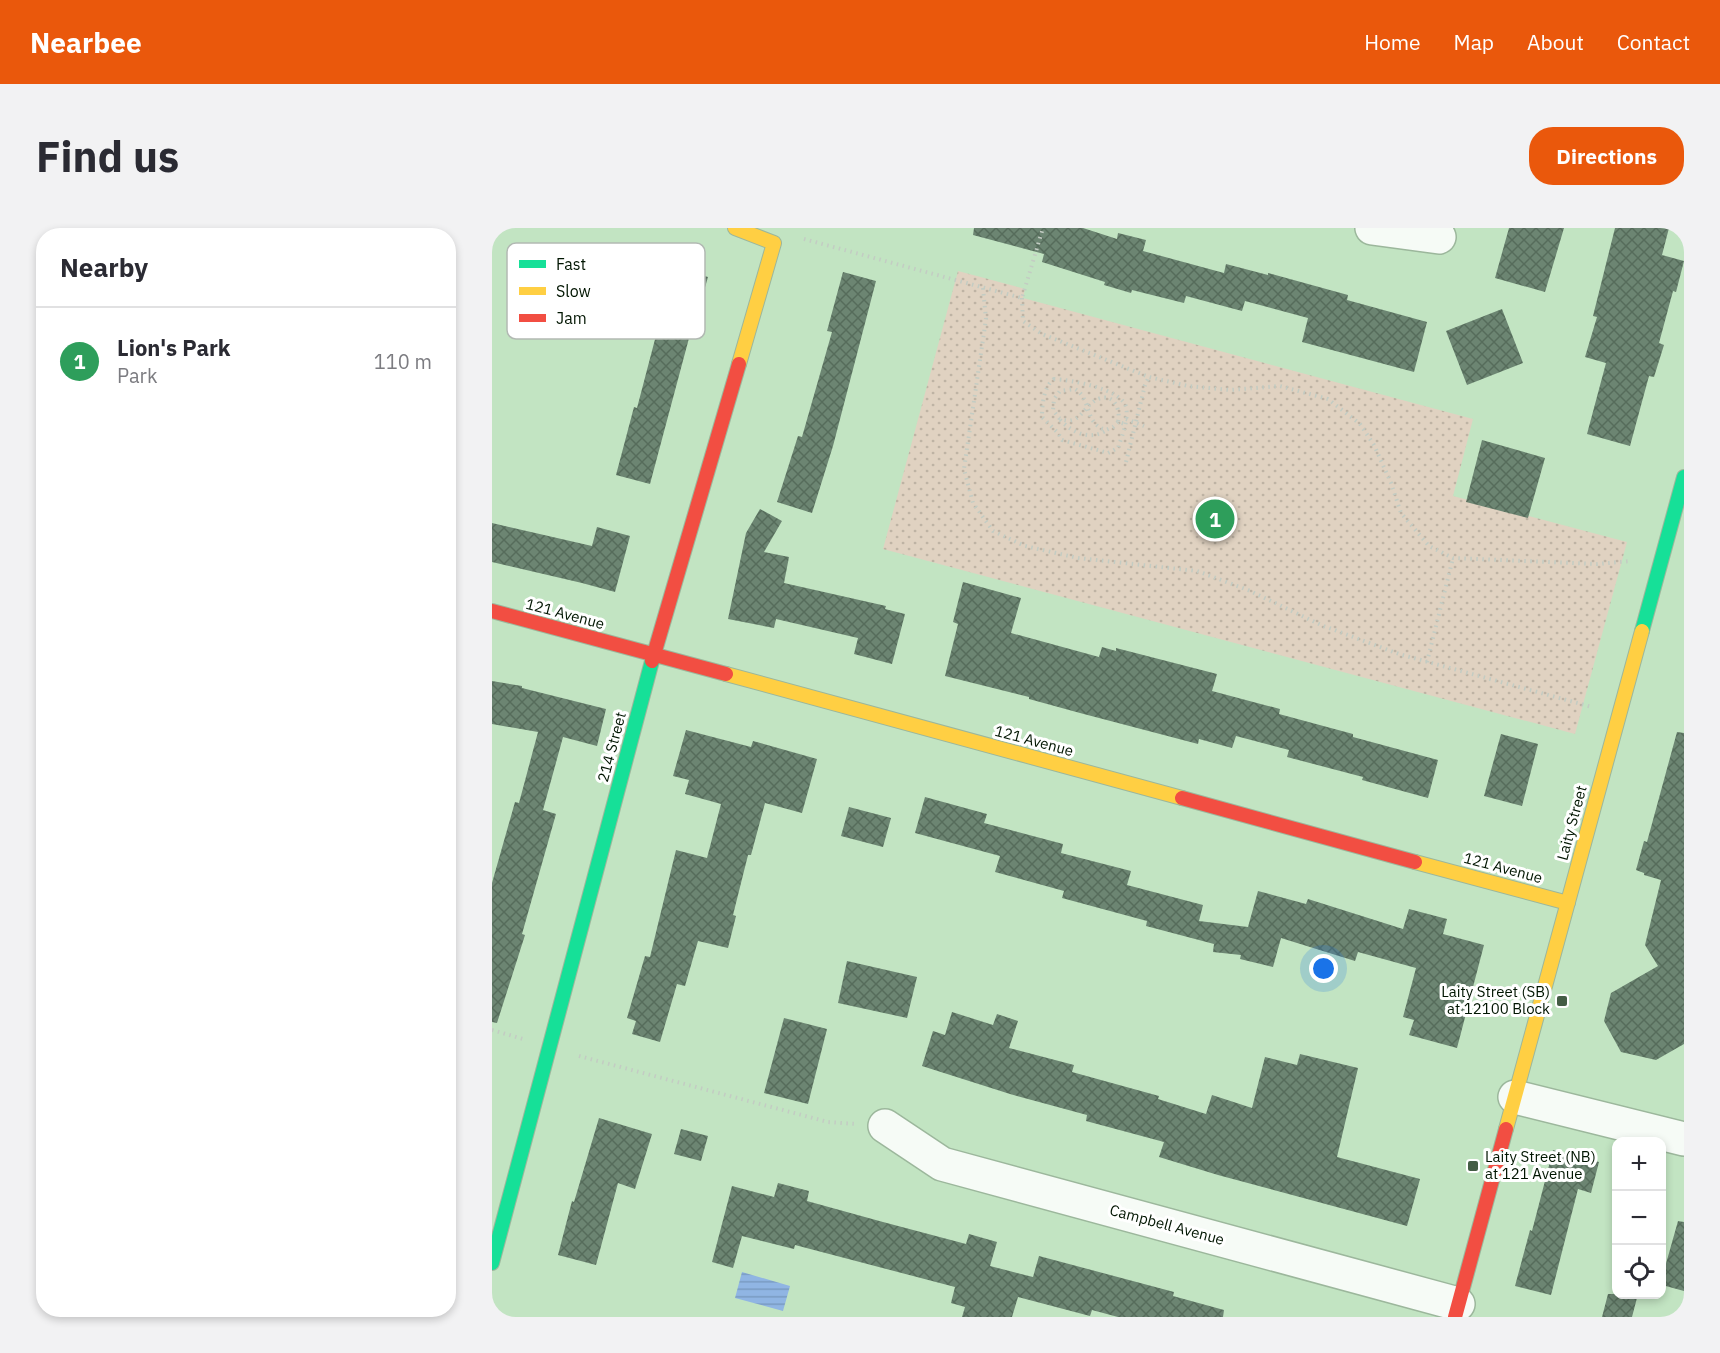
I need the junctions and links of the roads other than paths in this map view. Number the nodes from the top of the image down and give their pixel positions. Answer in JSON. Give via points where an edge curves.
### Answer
{"nodes":[{"id":1,"x":735,"y":228,"type":"edge"},
{"id":2,"x":1372,"y":228,"type":"edge"},
{"id":3,"x":1439,"y":237,"type":"dead end"},
{"id":4,"x":1684,"y":477,"type":"edge"},
{"id":5,"x":492,"y":611,"type":"edge"},
{"id":6,"x":654,"y":655,"type":"junction"},
{"id":7,"x":1568,"y":903,"type":"junction"},
{"id":8,"x":1515,"y":1097,"type":"junction"},
{"id":9,"x":885,"y":1126,"type":"road end"},
{"id":10,"x":1684,"y":1139,"type":"edge"},
{"id":11,"x":492,"y":1263,"type":"edge"},
{"id":12,"x":1457,"y":1311,"type":"edge"}],
"edges":[{"from":1,"to":6,"type":"street","name":"214 Street","via":[[774,243]]},
{"from":2,"to":3,"type":"street"},
{"from":4,"to":7,"type":"street","name":"Laity Street"},
{"from":5,"to":6,"type":"street","name":"121 Avenue"},
{"from":6,"to":7,"type":"street","name":"121 Avenue"},
{"from":6,"to":11,"type":"street","name":"214 Street"},
{"from":7,"to":8,"type":"street","name":"Laity Street"},
{"from":8,"to":10,"type":"street"},
{"from":8,"to":12,"type":"street","name":"Laity Street"},
{"from":9,"to":12,"type":"street","name":"Campbell Avenue","via":[[942,1164]]}]}
